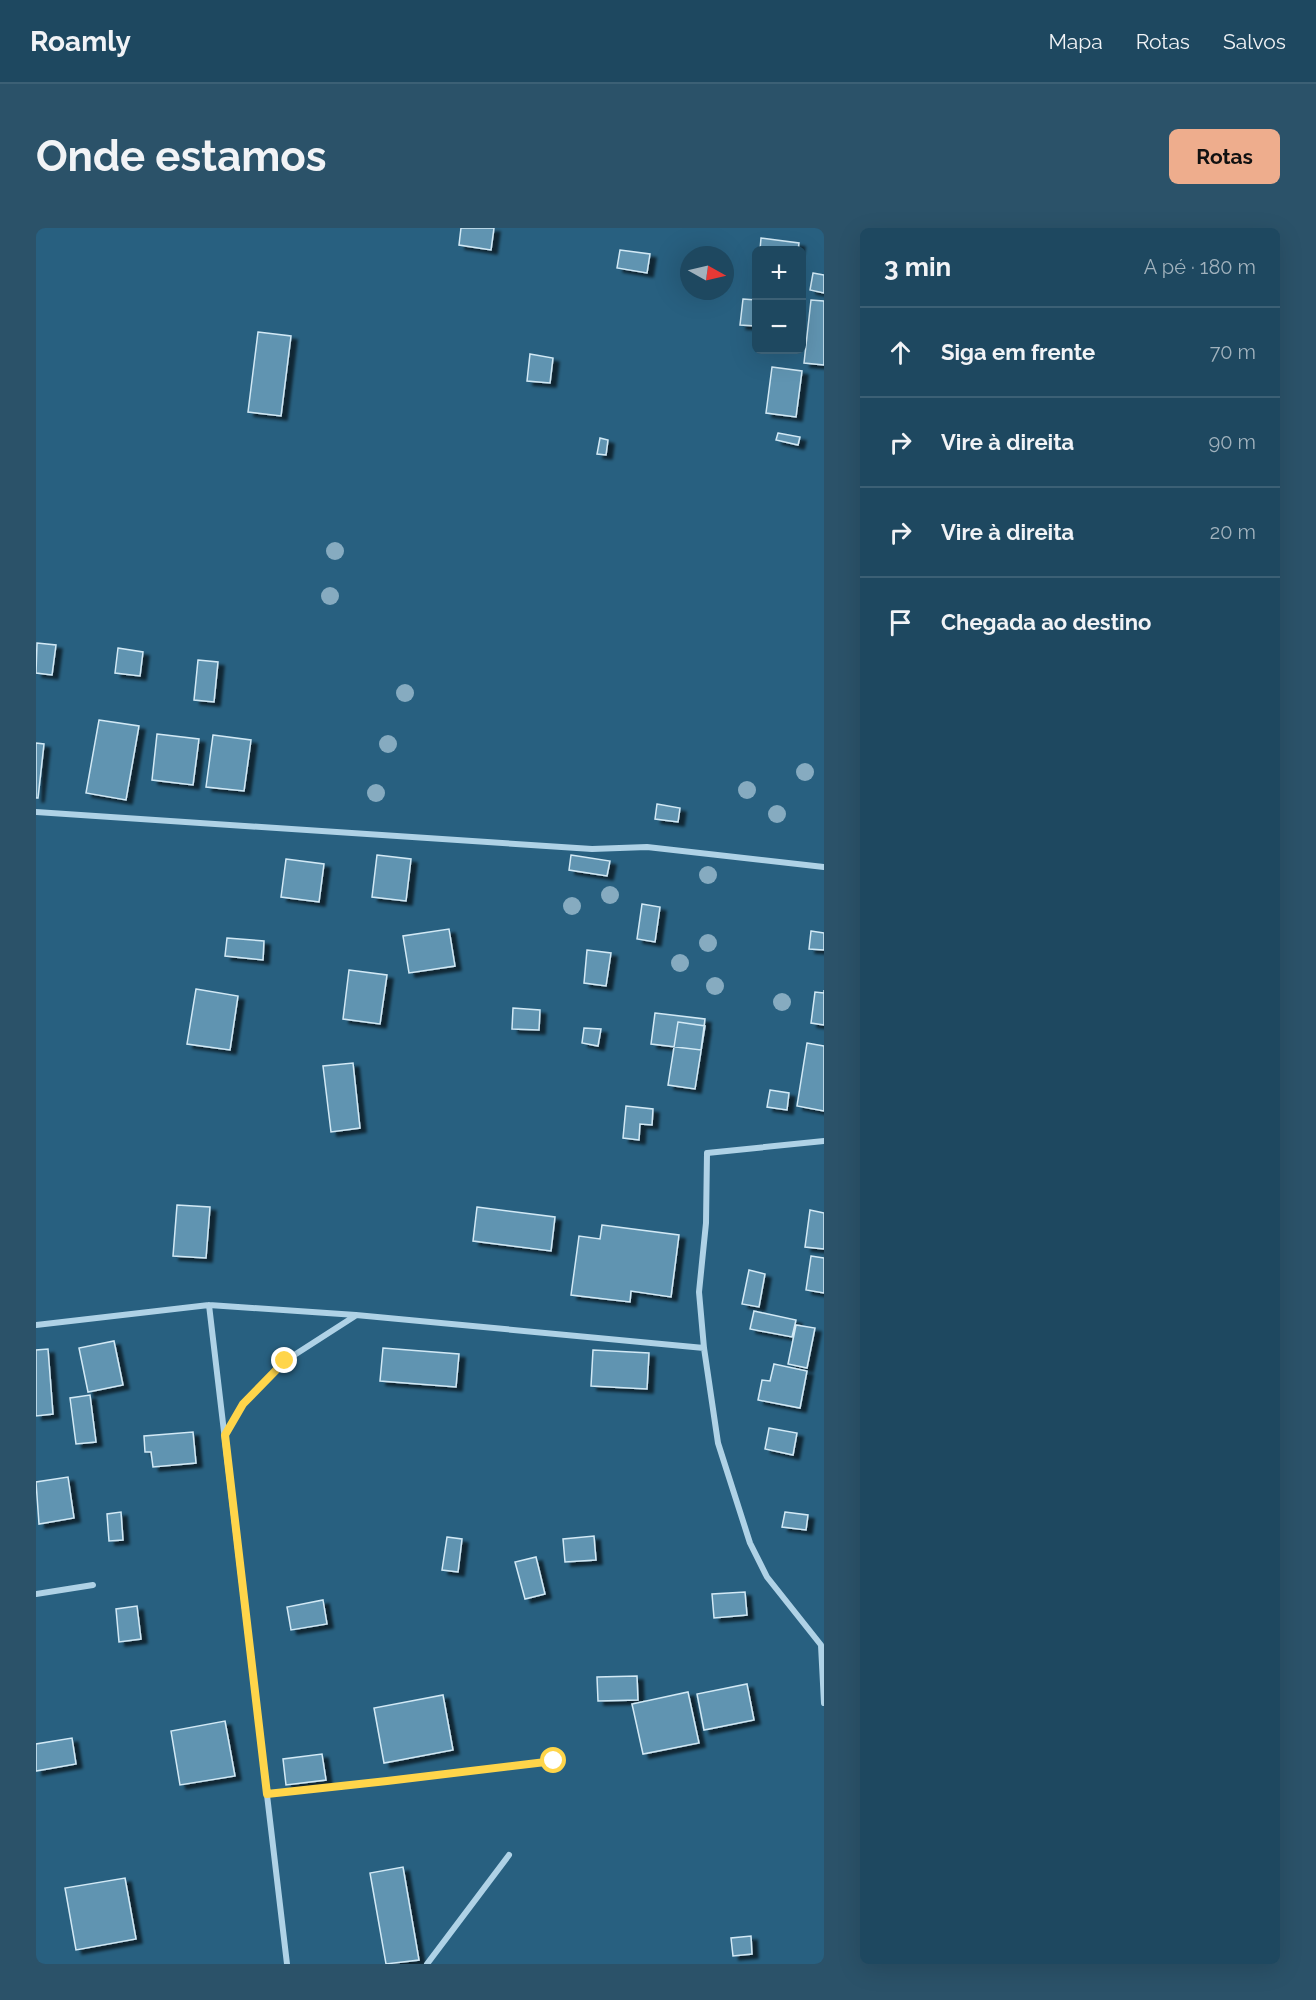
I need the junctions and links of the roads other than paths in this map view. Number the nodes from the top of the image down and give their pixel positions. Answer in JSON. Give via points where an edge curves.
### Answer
{"nodes":[{"id":1,"x":36,"y":812,"type":"edge"},
{"id":2,"x":824,"y":867,"type":"edge"},
{"id":3,"x":824,"y":1141,"type":"edge"},
{"id":4,"x":209,"y":1305,"type":"junction"},
{"id":5,"x":356,"y":1315,"type":"junction"},
{"id":6,"x":36,"y":1325,"type":"edge"},
{"id":7,"x":704,"y":1348,"type":"junction"},
{"id":8,"x":225,"y":1435,"type":"junction"},
{"id":9,"x":93,"y":1585,"type":"dead end"},
{"id":10,"x":36,"y":1594,"type":"edge"},
{"id":11,"x":824,"y":1703,"type":"edge"},
{"id":12,"x":554,"y":1761,"type":"dead end"},
{"id":13,"x":267,"y":1794,"type":"junction"},
{"id":14,"x":509,"y":1855,"type":"dead end"},
{"id":15,"x":286,"y":1964,"type":"edge"},
{"id":16,"x":427,"y":1964,"type":"edge"}],
"edges":[{"from":1,"to":2,"type":"street","via":[[592,849],[647,847]]},
{"from":3,"to":7,"type":"street","via":[[707,1153],[706,1223],[699,1292]]},
{"from":4,"to":5,"type":"street"},
{"from":4,"to":6,"type":"street"},
{"from":4,"to":8,"type":"street"},
{"from":5,"to":7,"type":"street"},
{"from":5,"to":8,"type":"street","via":[[285,1361],[243,1404]]},
{"from":7,"to":11,"type":"street","via":[[718,1443],[750,1544],[767,1577],[821,1645]]},
{"from":8,"to":13,"type":"street"},
{"from":9,"to":10,"type":"street"},
{"from":12,"to":13,"type":"street"},
{"from":13,"to":15,"type":"street"},
{"from":14,"to":16,"type":"street"}]}
